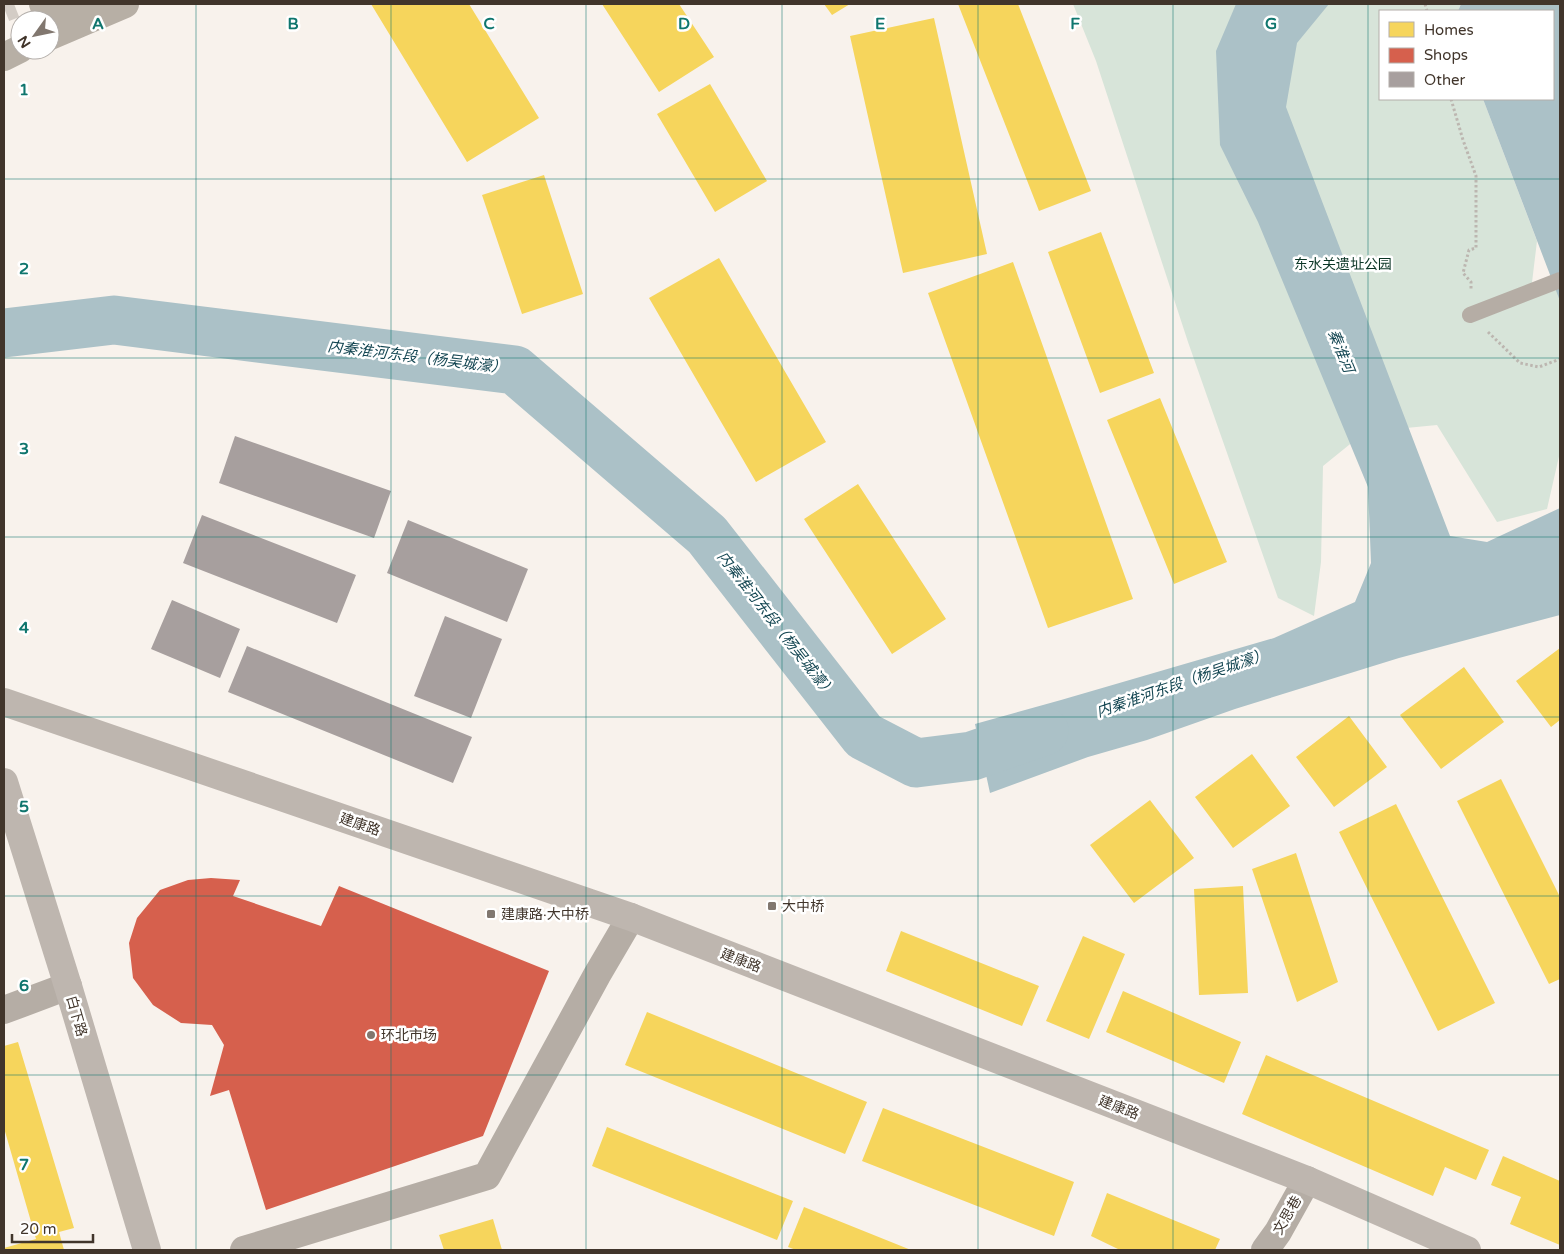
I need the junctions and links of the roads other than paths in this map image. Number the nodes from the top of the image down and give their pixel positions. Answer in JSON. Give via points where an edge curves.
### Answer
{"nodes":[{"id":1,"x":43,"y":4,"type":"edge"},
{"id":2,"x":125,"y":4,"type":"edge"},
{"id":3,"x":99,"y":14,"type":"junction"},
{"id":4,"x":60,"y":32,"type":"edge"},
{"id":5,"x":1560,"y":280,"type":"edge"},
{"id":6,"x":1470,"y":315,"type":"road end"},
{"id":7,"x":4,"y":702,"type":"edge"},
{"id":8,"x":4,"y":782,"type":"edge"},
{"id":9,"x":631,"y":917,"type":"junction"},
{"id":10,"x":68,"y":986,"type":"junction"},
{"id":11,"x":4,"y":1010,"type":"edge"},
{"id":12,"x":1307,"y":1180,"type":"junction"},
{"id":13,"x":147,"y":1250,"type":"edge"},
{"id":14,"x":244,"y":1250,"type":"edge"},
{"id":15,"x":1265,"y":1250,"type":"edge"},
{"id":16,"x":1467,"y":1250,"type":"edge"}],
"edges":[{"from":1,"to":3,"type":"main road","via":[[65,11]]},
{"from":2,"to":3,"type":"main road"},
{"from":3,"to":4,"type":"main road"},
{"from":5,"to":6,"type":"lane"},
{"from":7,"to":9,"type":"main road","name":"建康路"},
{"from":8,"to":10,"type":"main road","name":"白下路"},
{"from":9,"to":12,"type":"main road","name":"建康路"},
{"from":9,"to":14,"type":"street","via":[[487,1176]]},
{"from":10,"to":11,"type":"street"},
{"from":10,"to":13,"type":"main road","name":"白下路"},
{"from":12,"to":15,"type":"street","name":"文思巷"},
{"from":12,"to":16,"type":"main road","name":"建康路"}]}
